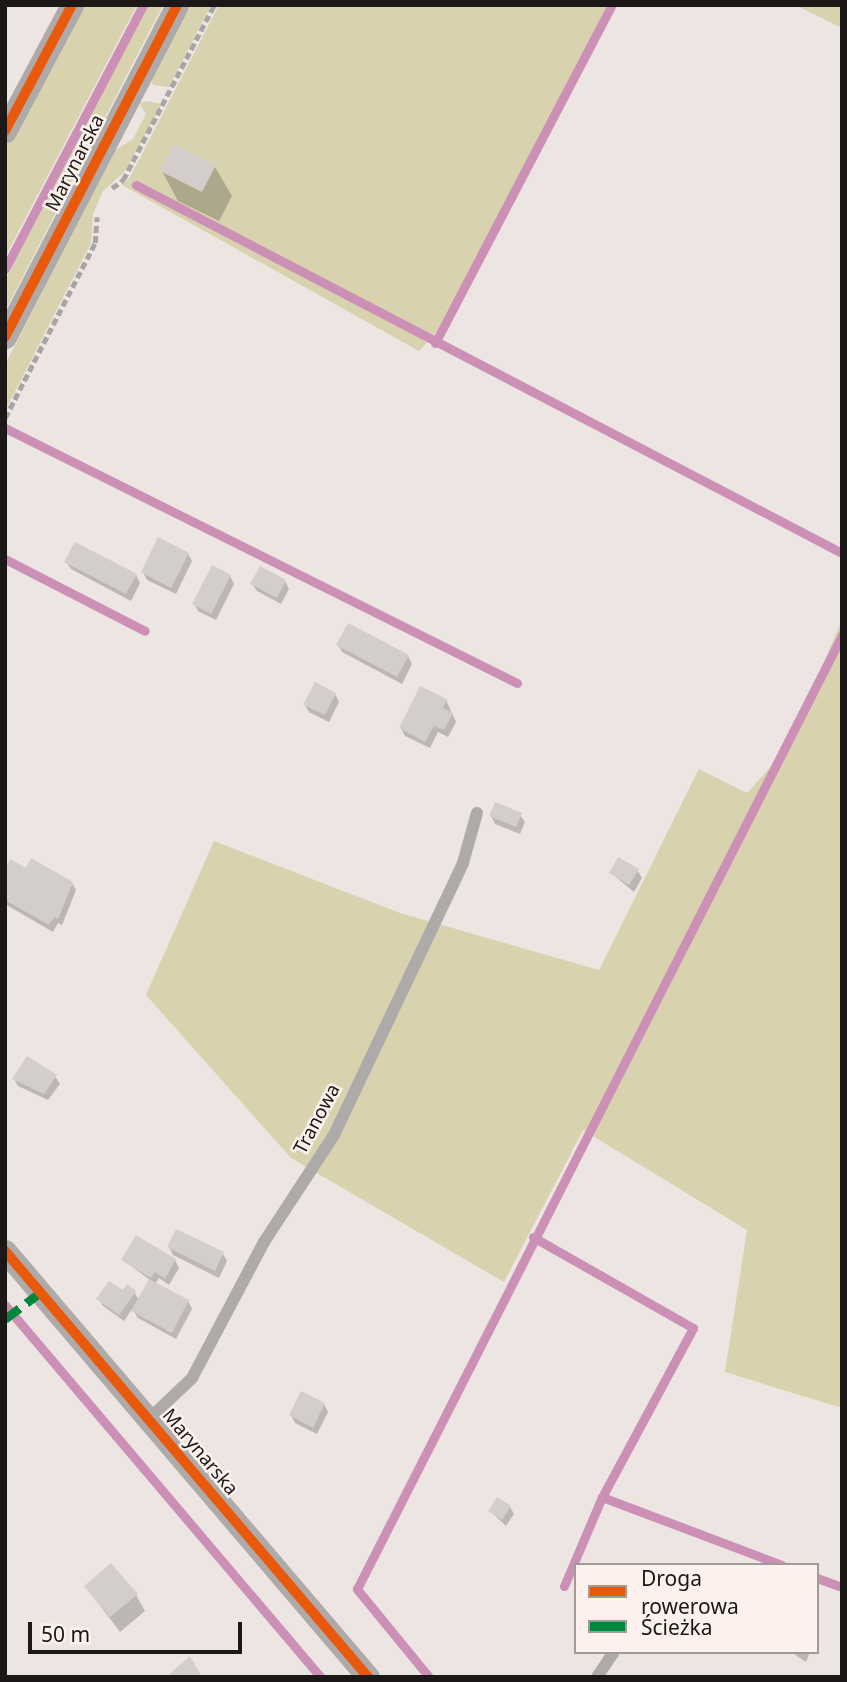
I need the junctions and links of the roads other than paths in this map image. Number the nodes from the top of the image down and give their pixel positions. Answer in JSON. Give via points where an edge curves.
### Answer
{"nodes":[{"id":1,"x":72,"y":5,"type":"edge"},
{"id":2,"x":177,"y":5,"type":"edge"},
{"id":3,"x":5,"y":131,"type":"edge"},
{"id":4,"x":5,"y":337,"type":"edge"},
{"id":5,"x":477,"y":813,"type":"dead end"},
{"id":6,"x":5,"y":1251,"type":"edge"},
{"id":7,"x":149,"y":1419,"type":"junction"},
{"id":8,"x":613,"y":1654,"type":"edge"},
{"id":9,"x":368,"y":1677,"type":"edge"},
{"id":10,"x":597,"y":1677,"type":"edge"}],
"edges":[{"from":1,"to":3,"type":"street"},
{"from":2,"to":4,"type":"street","name":"Marynarska"},
{"from":5,"to":7,"type":"lane","name":"Tranowa","via":[[463,863],[334,1135],[264,1242],[192,1378]]},
{"from":6,"to":7,"type":"street","name":"Marynarska"},
{"from":7,"to":9,"type":"street","name":"Marynarska"},
{"from":8,"to":10,"type":"lane"}]}
